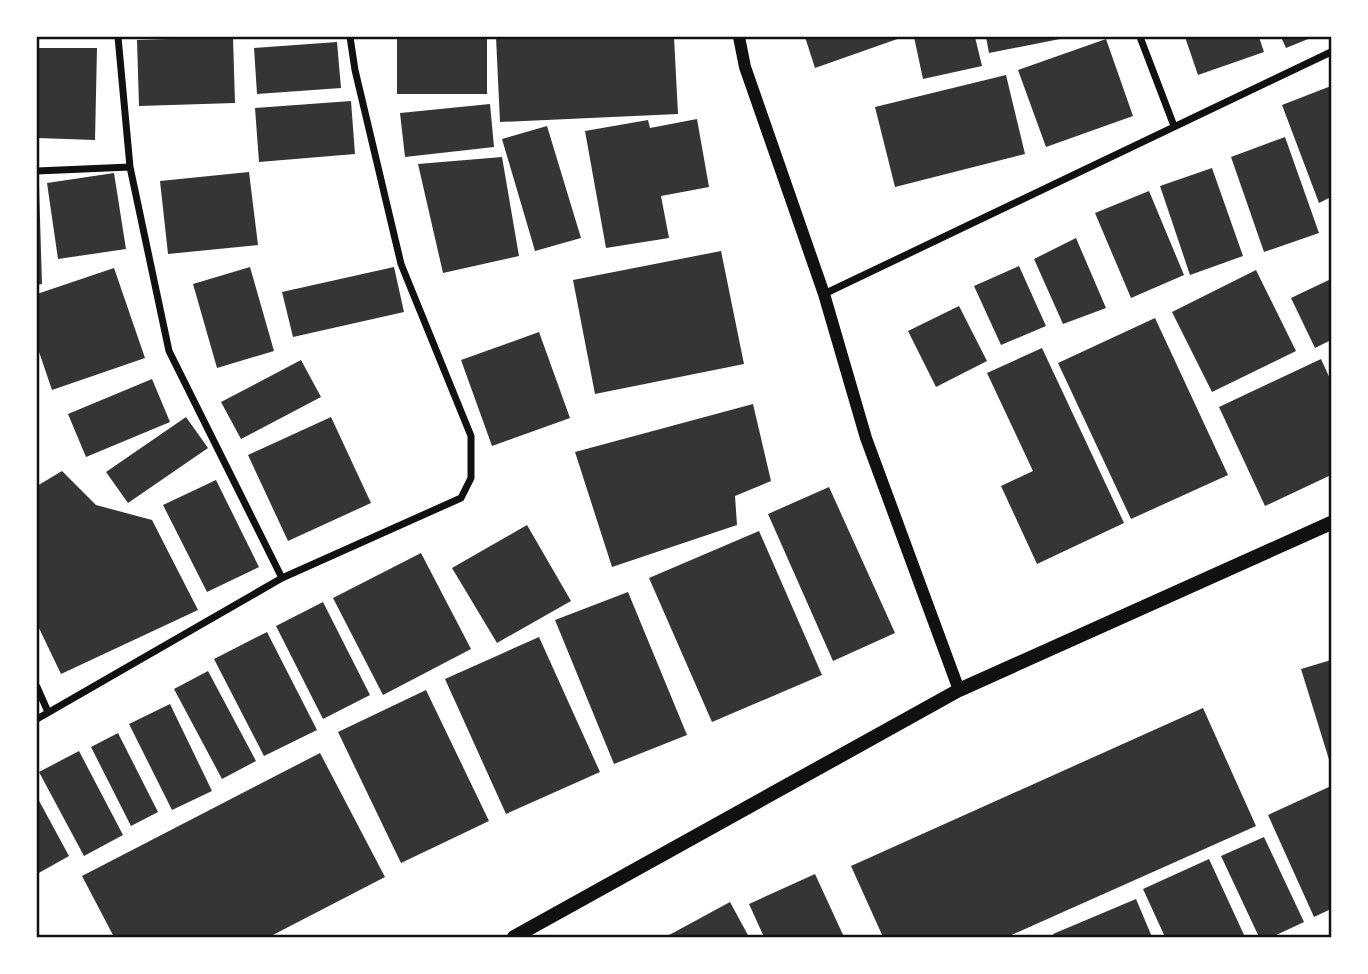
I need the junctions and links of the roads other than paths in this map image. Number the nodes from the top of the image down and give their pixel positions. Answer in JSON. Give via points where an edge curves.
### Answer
{"nodes":[{"id":1,"x":118,"y":37,"type":"edge"},
{"id":2,"x":350,"y":37,"type":"edge"},
{"id":3,"x":740,"y":37,"type":"edge"},
{"id":4,"x":1140,"y":37,"type":"edge"},
{"id":5,"x":1331,"y":52,"type":"edge"},
{"id":6,"x":1174,"y":127,"type":"junction"},
{"id":7,"x":130,"y":167,"type":"junction"},
{"id":8,"x":37,"y":171,"type":"edge"},
{"id":9,"x":824,"y":294,"type":"junction"},
{"id":10,"x":1331,"y":523,"type":"edge"},
{"id":11,"x":282,"y":578,"type":"junction"},
{"id":12,"x":37,"y":687,"type":"edge"},
{"id":13,"x":959,"y":690,"type":"junction"},
{"id":14,"x":48,"y":712,"type":"junction"},
{"id":15,"x":37,"y":719,"type":"edge"},
{"id":16,"x":514,"y":937,"type":"edge"}],
"edges":[{"from":1,"to":7,"type":"street"},
{"from":2,"to":11,"type":"street","via":[[401,264],[471,436],[471,478],[461,499]]},
{"from":3,"to":9,"type":"street","via":[[745,67]]},
{"from":4,"to":6,"type":"street"},
{"from":5,"to":6,"type":"street"},
{"from":6,"to":9,"type":"street"},
{"from":7,"to":8,"type":"street"},
{"from":7,"to":11,"type":"street","via":[[169,351]]},
{"from":9,"to":13,"type":"street","via":[[866,438]]},
{"from":10,"to":13,"type":"main road"},
{"from":11,"to":14,"type":"street"},
{"from":12,"to":14,"type":"street"},
{"from":13,"to":16,"type":"main road"},
{"from":14,"to":15,"type":"street"}]}
